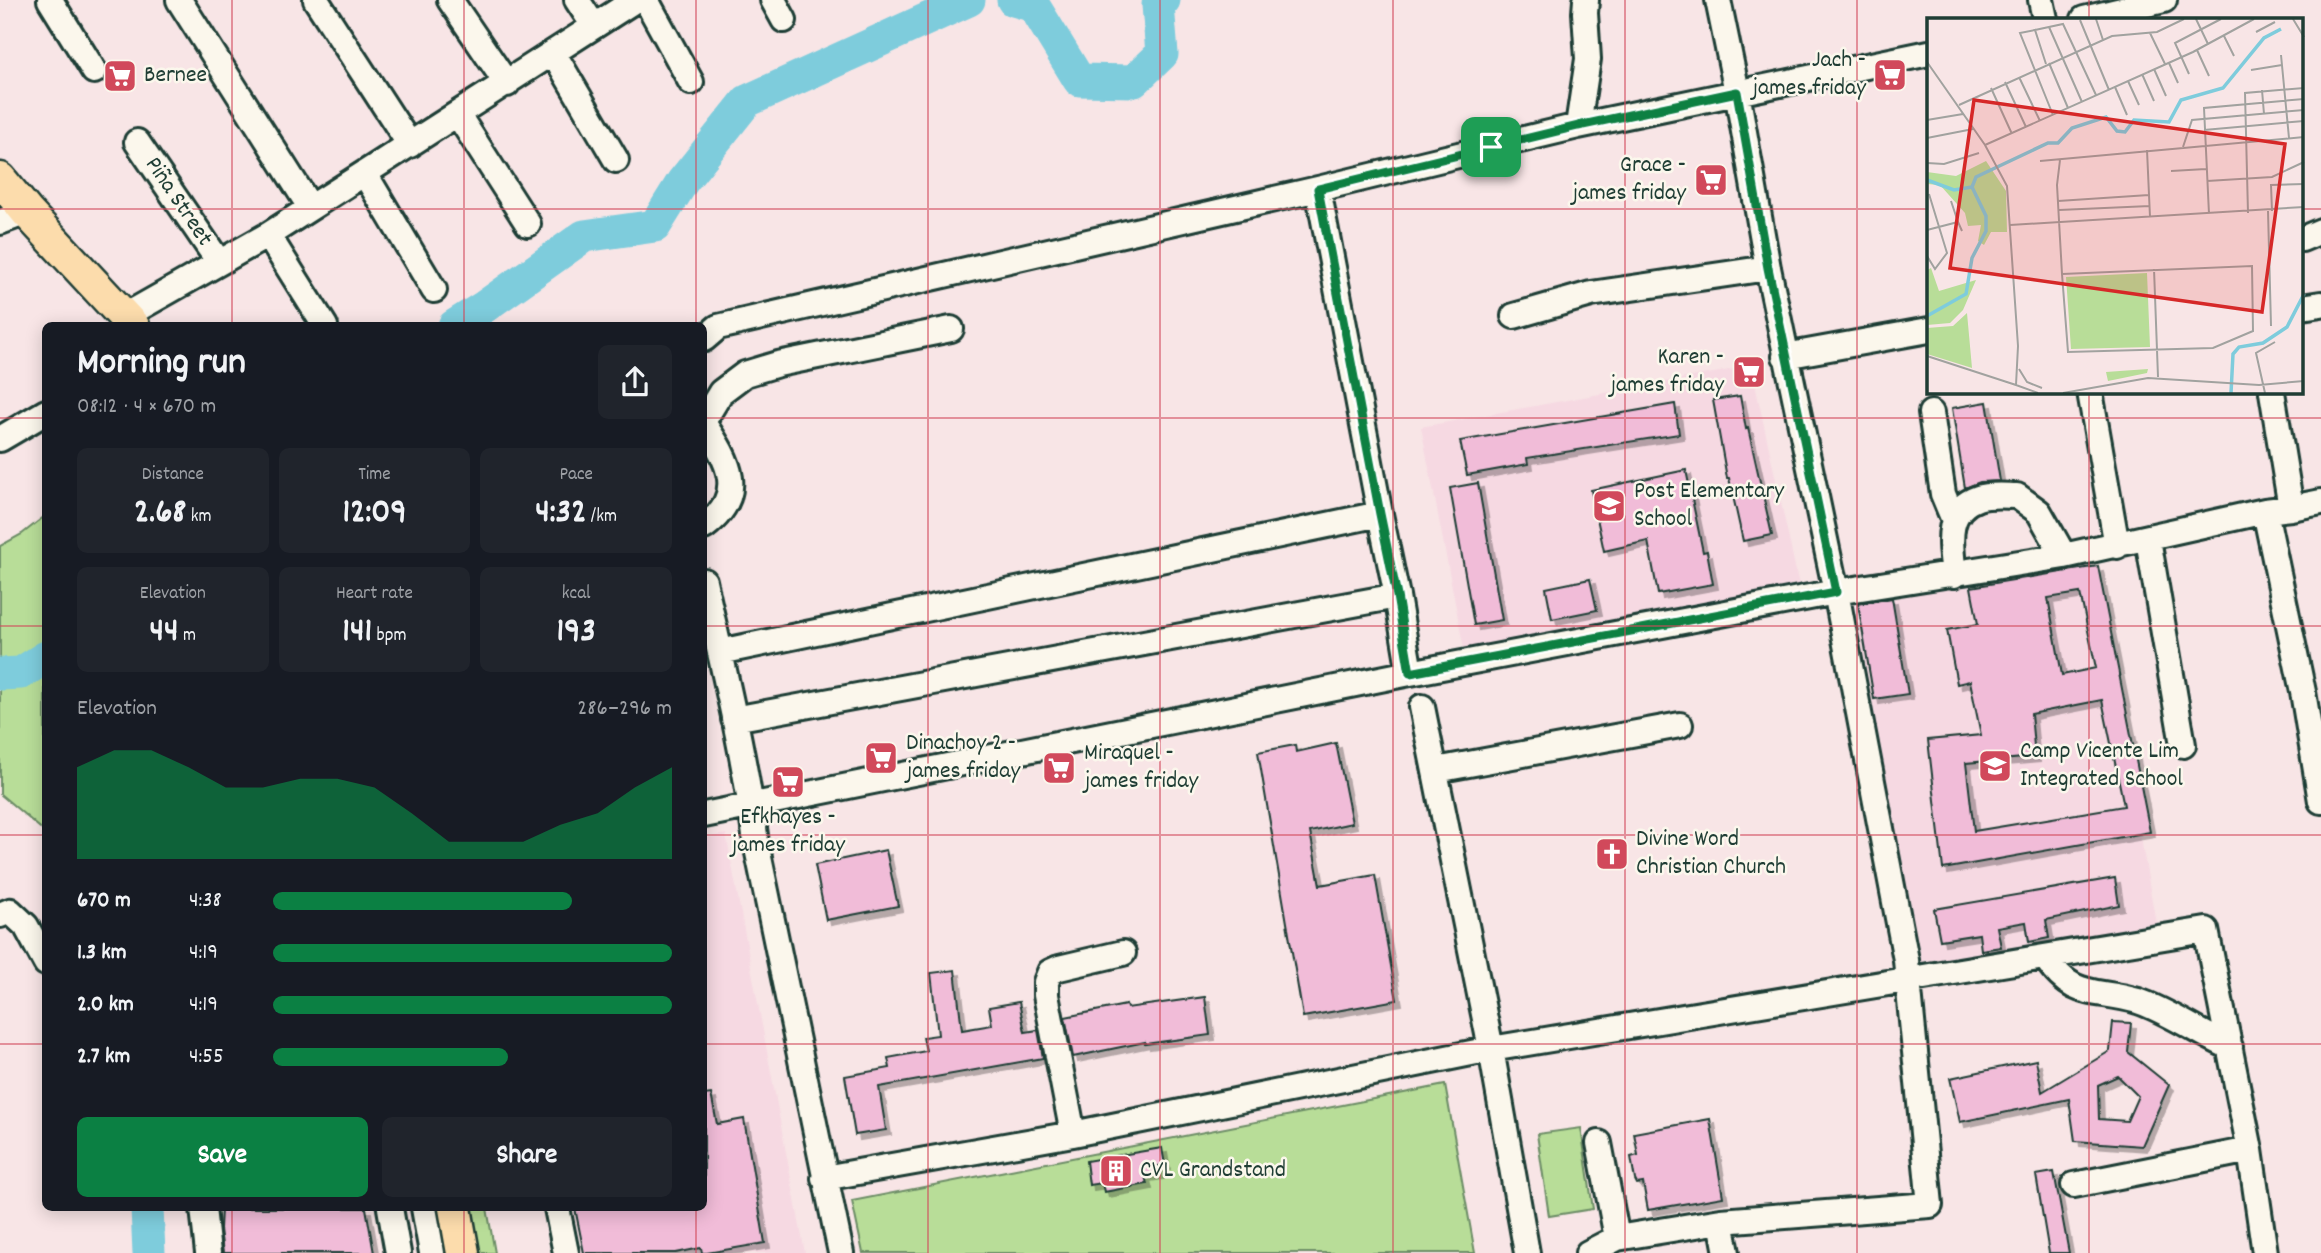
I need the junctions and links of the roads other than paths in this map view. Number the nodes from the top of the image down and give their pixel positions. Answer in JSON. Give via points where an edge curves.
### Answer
{"nodes":[{"id":1,"x":50,"y":0,"type":"edge"},
{"id":2,"x":179,"y":0,"type":"edge"},
{"id":3,"x":316,"y":0,"type":"edge"},
{"id":4,"x":450,"y":0,"type":"edge"},
{"id":5,"x":577,"y":0,"type":"edge"},
{"id":6,"x":635,"y":0,"type":"edge"},
{"id":7,"x":646,"y":0,"type":"edge"},
{"id":8,"x":1587,"y":0,"type":"edge"},
{"id":9,"x":1718,"y":0,"type":"edge"},
{"id":10,"x":2040,"y":0,"type":"edge"},
{"id":11,"x":2164,"y":0,"type":"edge"},
{"id":12,"x":2045,"y":18,"type":"edge"},
{"id":13,"x":2088,"y":18,"type":"edge"},
{"id":14,"x":594,"y":26,"type":"junction"},
{"id":15,"x":1927,"y":53,"type":"edge"},
{"id":16,"x":554,"y":54,"type":"junction"},
{"id":17,"x":93,"y":71,"type":"dead end"},
{"id":18,"x":691,"y":82,"type":"dead end"},
{"id":19,"x":507,"y":84,"type":"junction"},
{"id":20,"x":1737,"y":92,"type":"junction"},
{"id":21,"x":458,"y":115,"type":"junction"},
{"id":22,"x":1578,"y":126,"type":"junction"},
{"id":23,"x":137,"y":142,"type":"dead end"},
{"id":24,"x":410,"y":145,"type":"junction"},
{"id":25,"x":616,"y":160,"type":"dead end"},
{"id":26,"x":365,"y":174,"type":"junction"},
{"id":27,"x":0,"y":179,"type":"edge"},
{"id":28,"x":1318,"y":189,"type":"junction"},
{"id":29,"x":310,"y":208,"type":"junction"},
{"id":30,"x":13,"y":217,"type":"edge"},
{"id":31,"x":528,"y":224,"type":"dead end"},
{"id":32,"x":2321,"y":232,"type":"edge"},
{"id":33,"x":268,"y":235,"type":"junction"},
{"id":34,"x":2304,"y":238,"type":"edge"},
{"id":35,"x":219,"y":262,"type":"junction"},
{"id":36,"x":1768,"y":268,"type":"junction"},
{"id":37,"x":434,"y":290,"type":"dead end"},
{"id":38,"x":1514,"y":316,"type":"dead end"},
{"id":39,"x":129,"y":321,"type":"edge"},
{"id":40,"x":322,"y":322,"type":"edge"},
{"id":41,"x":951,"y":329,"type":"dead end"},
{"id":42,"x":1927,"y":330,"type":"edge"},
{"id":43,"x":707,"y":336,"type":"edge"},
{"id":44,"x":1786,"y":356,"type":"junction"},
{"id":45,"x":2090,"y":394,"type":"edge"},
{"id":46,"x":2272,"y":394,"type":"edge"},
{"id":47,"x":1931,"y":413,"type":"dead end"},
{"id":48,"x":42,"y":414,"type":"edge"},
{"id":49,"x":707,"y":417,"type":"edge"},
{"id":50,"x":707,"y":427,"type":"edge"},
{"id":51,"x":0,"y":439,"type":"edge"},
{"id":52,"x":2321,"y":502,"type":"edge"},
{"id":53,"x":2291,"y":509,"type":"junction"},
{"id":54,"x":2265,"y":510,"type":"junction"},
{"id":55,"x":1380,"y":514,"type":"junction"},
{"id":56,"x":1953,"y":518,"type":"junction"},
{"id":57,"x":707,"y":525,"type":"edge"},
{"id":58,"x":2148,"y":539,"type":"junction"},
{"id":59,"x":2116,"y":546,"type":"junction"},
{"id":60,"x":2064,"y":556,"type":"junction"},
{"id":61,"x":1954,"y":575,"type":"junction"},
{"id":62,"x":1836,"y":592,"type":"junction"},
{"id":63,"x":1397,"y":596,"type":"junction"},
{"id":64,"x":707,"y":601,"type":"edge"},
{"id":65,"x":713,"y":641,"type":"edge"},
{"id":66,"x":1410,"y":673,"type":"junction"},
{"id":67,"x":1422,"y":707,"type":"dead end"},
{"id":68,"x":734,"y":719,"type":"junction"},
{"id":69,"x":1680,"y":725,"type":"dead end"},
{"id":70,"x":2183,"y":745,"type":"dead end"},
{"id":71,"x":1436,"y":770,"type":"junction"},
{"id":72,"x":2321,"y":801,"type":"edge"},
{"id":73,"x":751,"y":804,"type":"junction"},
{"id":74,"x":707,"y":814,"type":"edge"},
{"id":75,"x":3,"y":906,"type":"edge"},
{"id":76,"x":1123,"y":953,"type":"dead end"},
{"id":77,"x":42,"y":956,"type":"edge"},
{"id":78,"x":2045,"y":957,"type":"junction"},
{"id":79,"x":1909,"y":979,"type":"junction"},
{"id":80,"x":2230,"y":1046,"type":"junction"},
{"id":81,"x":1491,"y":1049,"type":"junction"},
{"id":82,"x":1073,"y":1134,"type":"junction"},
{"id":83,"x":1599,"y":1143,"type":"dead end"},
{"id":84,"x":2250,"y":1150,"type":"junction"},
{"id":85,"x":824,"y":1178,"type":"junction"},
{"id":86,"x":2074,"y":1185,"type":"dead end"},
{"id":87,"x":203,"y":1211,"type":"edge"},
{"id":88,"x":391,"y":1211,"type":"edge"},
{"id":89,"x":425,"y":1211,"type":"edge"},
{"id":90,"x":455,"y":1211,"type":"edge"},
{"id":91,"x":559,"y":1211,"type":"edge"},
{"id":92,"x":1721,"y":1221,"type":"junction"},
{"id":93,"x":1618,"y":1238,"type":"junction"},
{"id":94,"x":208,"y":1253,"type":"edge"},
{"id":95,"x":398,"y":1253,"type":"edge"},
{"id":96,"x":432,"y":1253,"type":"edge"},
{"id":97,"x":463,"y":1253,"type":"edge"},
{"id":98,"x":566,"y":1253,"type":"edge"},
{"id":99,"x":841,"y":1253,"type":"edge"},
{"id":100,"x":1527,"y":1253,"type":"edge"},
{"id":101,"x":1588,"y":1253,"type":"edge"},
{"id":102,"x":1727,"y":1253,"type":"edge"},
{"id":103,"x":2265,"y":1253,"type":"edge"}],
"edges":[{"from":1,"to":17,"type":"street"},
{"from":2,"to":29,"type":"street"},
{"from":3,"to":24,"type":"street"},
{"from":4,"to":19,"type":"street"},
{"from":5,"to":14,"type":"street"},
{"from":6,"to":14,"type":"street"},
{"from":7,"to":18,"type":"street"},
{"from":8,"to":22,"type":"street","via":[[1588,59]]},
{"from":9,"to":20,"type":"street"},
{"from":10,"to":12,"type":"street"},
{"from":11,"to":13,"type":"street"},
{"from":14,"to":16,"type":"street"},
{"from":15,"to":20,"type":"street"},
{"from":16,"to":19,"type":"street"},
{"from":16,"to":25,"type":"street"},
{"from":19,"to":21,"type":"street"},
{"from":20,"to":22,"type":"street"},
{"from":20,"to":36,"type":"street"},
{"from":21,"to":24,"type":"street"},
{"from":21,"to":31,"type":"street"},
{"from":22,"to":28,"type":"street"},
{"from":23,"to":35,"type":"street","name":"Piña Street"},
{"from":24,"to":26,"type":"street"},
{"from":26,"to":29,"type":"street"},
{"from":26,"to":37,"type":"street"},
{"from":27,"to":30,"type":"main road"},
{"from":28,"to":43,"type":"street","via":[[718,327]]},
{"from":28,"to":55,"type":"street"},
{"from":29,"to":33,"type":"street"},
{"from":30,"to":39,"type":"main road"},
{"from":32,"to":34,"type":"street"},
{"from":33,"to":35,"type":"street"},
{"from":33,"to":40,"type":"street"},
{"from":35,"to":39,"type":"street"},
{"from":36,"to":38,"type":"street","via":[[1591,293]]},
{"from":36,"to":44,"type":"street"},
{"from":41,"to":49,"type":"street","via":[[745,374],[721,392]]},
{"from":42,"to":44,"type":"street"},
{"from":44,"to":62,"type":"street"},
{"from":45,"to":59,"type":"street"},
{"from":46,"to":53,"type":"street"},
{"from":47,"to":56,"type":"street","via":[[1943,494]]},
{"from":48,"to":51,"type":"street"},
{"from":50,"to":57,"type":"street","via":[[721,450],[731,484],[730,499]]},
{"from":52,"to":53,"type":"street"},
{"from":53,"to":54,"type":"street"},
{"from":54,"to":58,"type":"street"},
{"from":54,"to":72,"type":"street"},
{"from":55,"to":63,"type":"street"},
{"from":55,"to":65,"type":"street"},
{"from":56,"to":60,"type":"street","via":[[1979,498],[2017,496],[2039,512]]},
{"from":56,"to":61,"type":"street"},
{"from":58,"to":59,"type":"street"},
{"from":58,"to":70,"type":"street"},
{"from":59,"to":60,"type":"street"},
{"from":60,"to":61,"type":"street"},
{"from":61,"to":62,"type":"street"},
{"from":62,"to":66,"type":"street"},
{"from":62,"to":79,"type":"street"},
{"from":63,"to":66,"type":"street"},
{"from":63,"to":68,"type":"street"},
{"from":64,"to":65,"type":"street"},
{"from":65,"to":68,"type":"street"},
{"from":66,"to":73,"type":"street"},
{"from":67,"to":71,"type":"street"},
{"from":68,"to":73,"type":"street"},
{"from":69,"to":71,"type":"street"},
{"from":71,"to":81,"type":"street"},
{"from":73,"to":74,"type":"street"},
{"from":73,"to":85,"type":"street"},
{"from":75,"to":77,"type":"street","via":[[26,926]]},
{"from":76,"to":82,"type":"street","via":[[1059,968],[1050,972],[1045,982]]},
{"from":78,"to":79,"type":"street"},
{"from":78,"to":80,"type":"street","via":[[2058,976],[2074,987],[2138,1002]]},
{"from":78,"to":80,"type":"street","via":[[2206,930]]},
{"from":79,"to":81,"type":"street"},
{"from":79,"to":92,"type":"street","via":[[1930,1205]]},
{"from":80,"to":84,"type":"street"},
{"from":81,"to":82,"type":"street"},
{"from":81,"to":100,"type":"street"},
{"from":82,"to":85,"type":"street"},
{"from":83,"to":93,"type":"street"},
{"from":84,"to":86,"type":"street"},
{"from":84,"to":103,"type":"street"},
{"from":85,"to":99,"type":"street"},
{"from":87,"to":94,"type":"street"},
{"from":88,"to":95,"type":"street"},
{"from":89,"to":96,"type":"street"},
{"from":90,"to":97,"type":"main road"},
{"from":91,"to":98,"type":"street"},
{"from":92,"to":93,"type":"street"},
{"from":92,"to":102,"type":"street"},
{"from":93,"to":101,"type":"street"}]}
